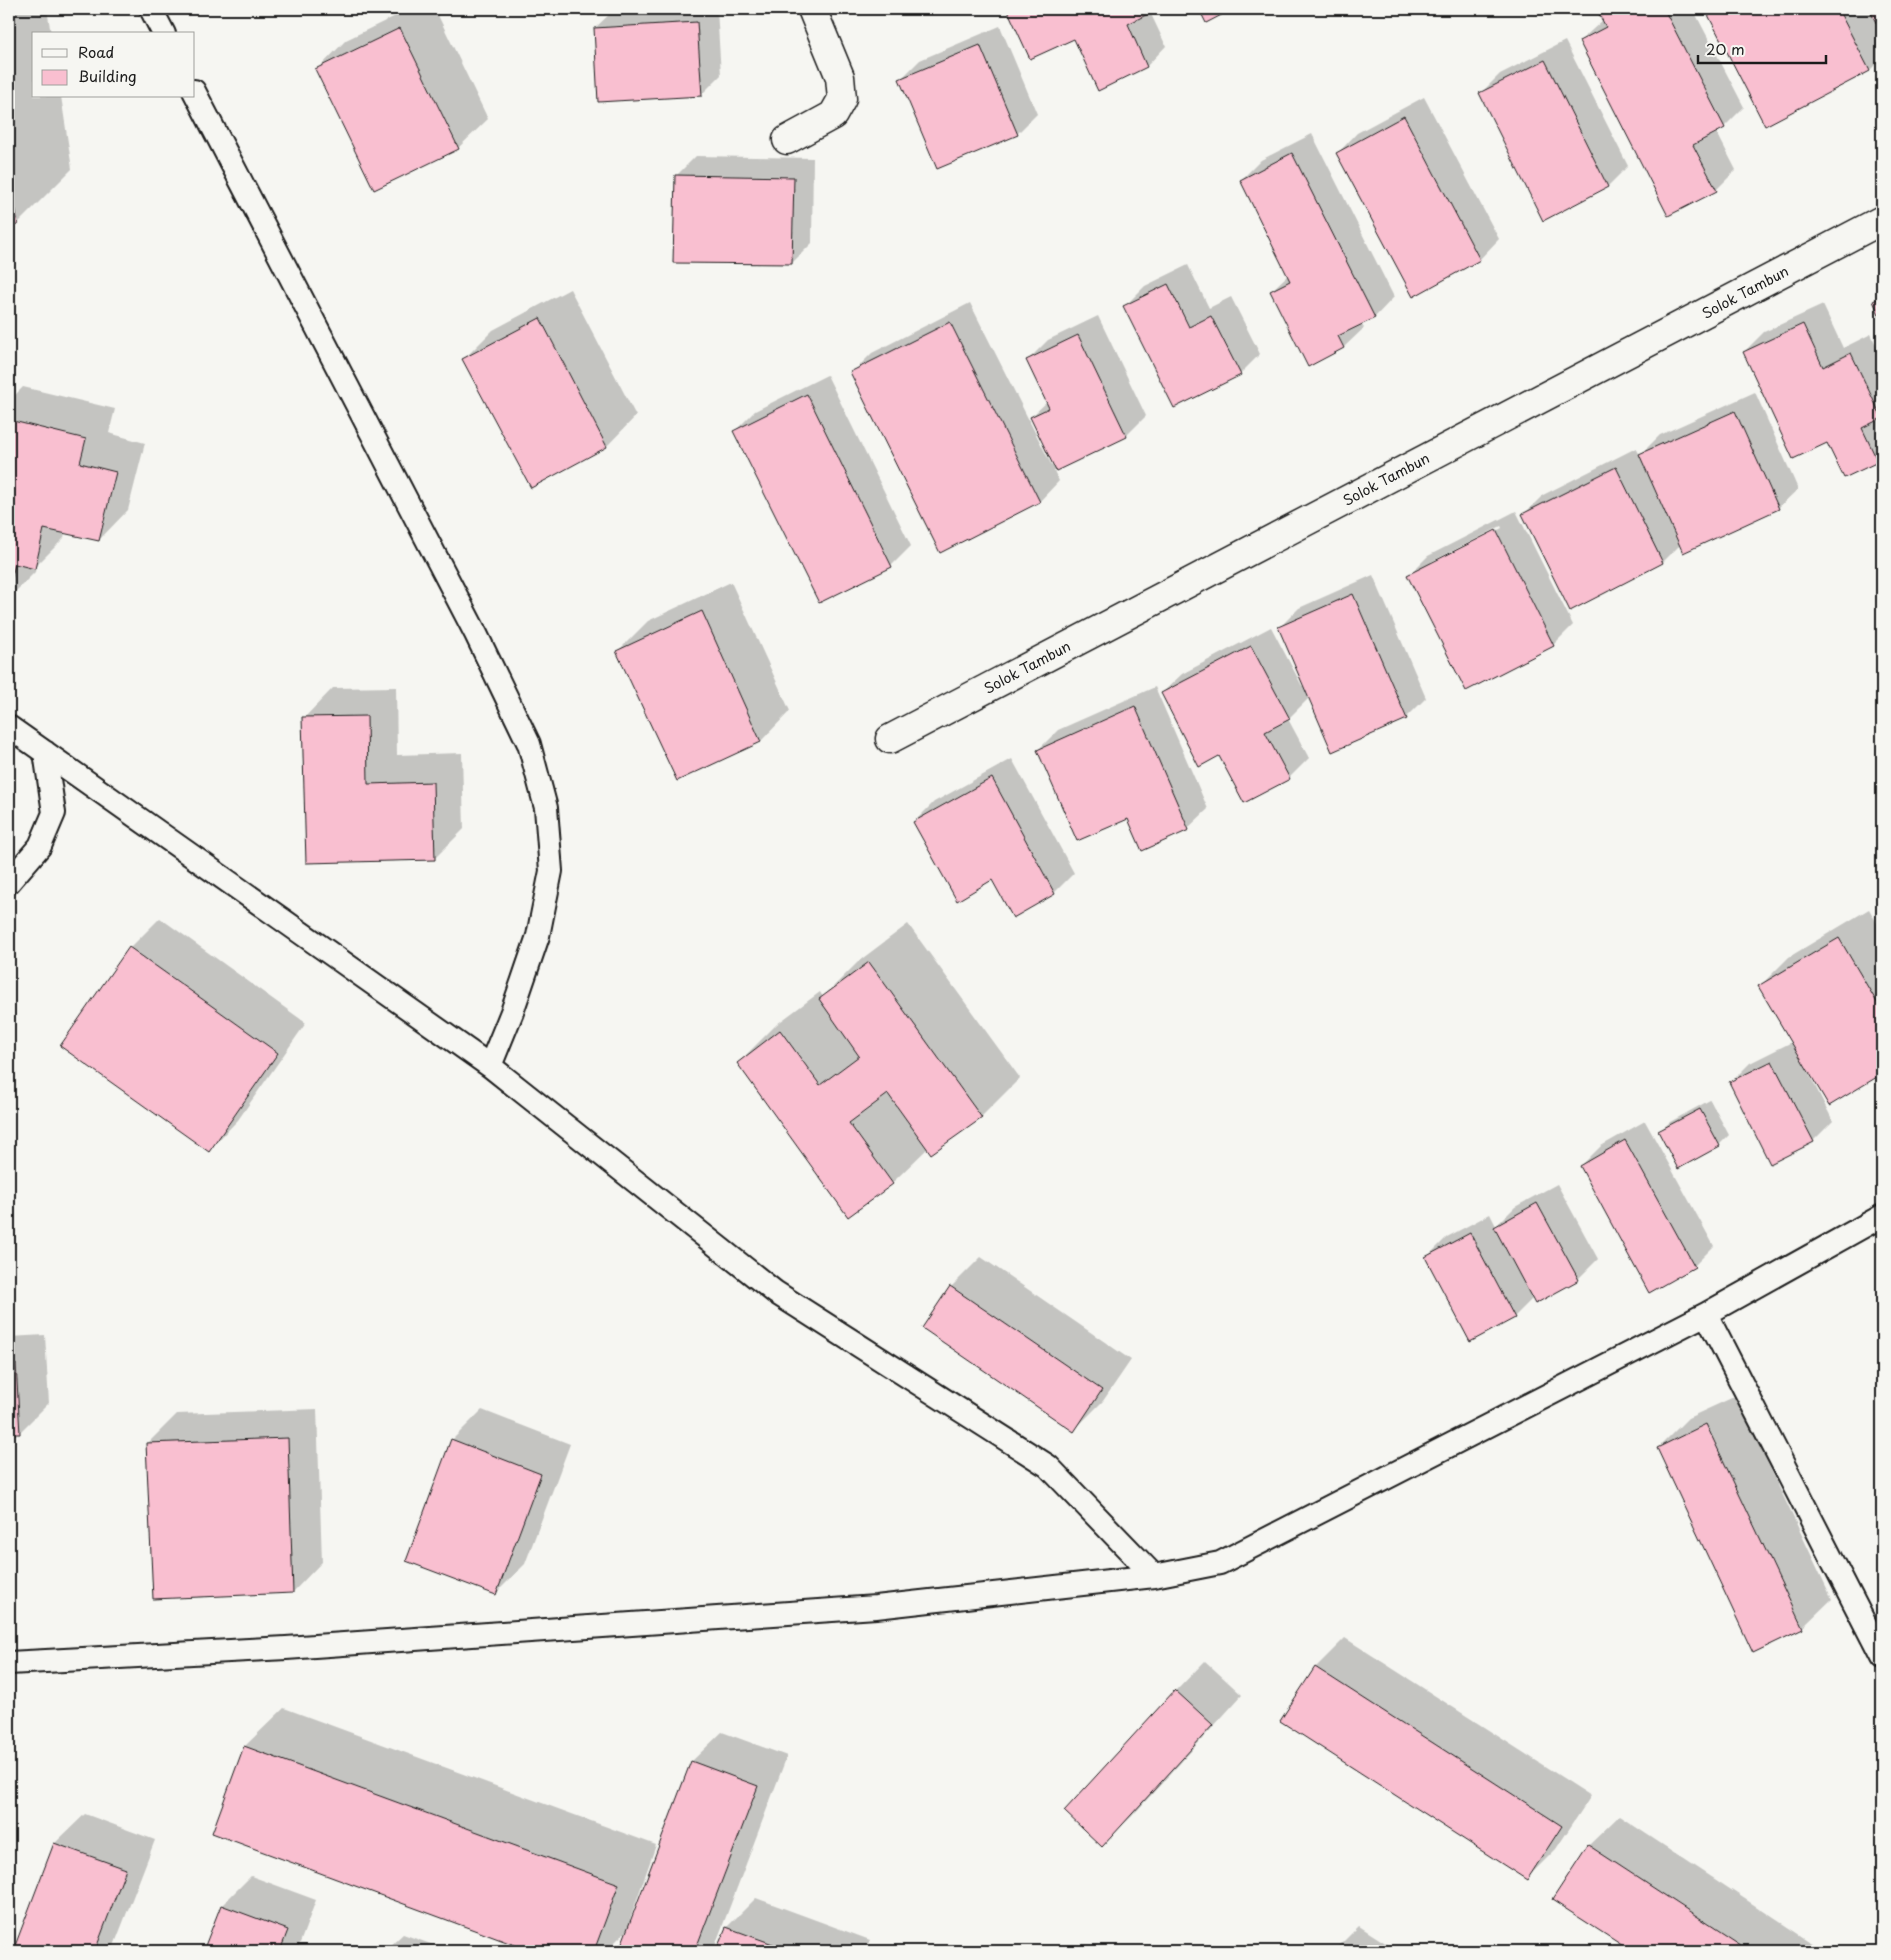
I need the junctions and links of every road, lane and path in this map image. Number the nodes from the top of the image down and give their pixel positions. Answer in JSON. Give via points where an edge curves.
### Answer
{"nodes":[{"id":1,"x":151,"y":9,"type":"edge"},
{"id":2,"x":812,"y":9,"type":"edge"},
{"id":3,"x":163,"y":32,"type":"edge"},
{"id":4,"x":195,"y":93,"type":"edge"},
{"id":5,"x":787,"y":140,"type":"dead end"},
{"id":6,"x":1882,"y":220,"type":"edge"},
{"id":7,"x":9,"y":727,"type":"edge"},
{"id":8,"x":890,"y":739,"type":"dead end"},
{"id":9,"x":45,"y":752,"type":"junction"},
{"id":10,"x":9,"y":882,"type":"edge"},
{"id":11,"x":490,"y":1066,"type":"junction"},
{"id":12,"x":1882,"y":1216,"type":"edge"},
{"id":13,"x":1706,"y":1314,"type":"junction"},
{"id":14,"x":1154,"y":1576,"type":"junction"},
{"id":15,"x":1882,"y":1657,"type":"edge"},
{"id":16,"x":9,"y":1663,"type":"edge"}],
"edges":[{"from":1,"to":3,"type":"lane"},
{"from":2,"to":5,"type":"street","via":[[840,77],[842,99],[833,115]]},
{"from":4,"to":11,"type":"lane","via":[[471,625],[529,744],[546,808],[551,871],[538,936]]},
{"from":6,"to":8,"type":"street","name":"Solok Tambun"},
{"from":7,"to":9,"type":"lane"},
{"from":9,"to":10,"type":"lane","via":[[54,813],[40,846]]},
{"from":9,"to":11,"type":"lane"},
{"from":11,"to":14,"type":"lane","via":[[775,1292],[1048,1466]]},
{"from":12,"to":13,"type":"lane"},
{"from":13,"to":14,"type":"lane","via":[[1220,1563]]},
{"from":13,"to":15,"type":"lane"},
{"from":14,"to":16,"type":"lane","via":[[876,1607],[286,1648]]}]}
